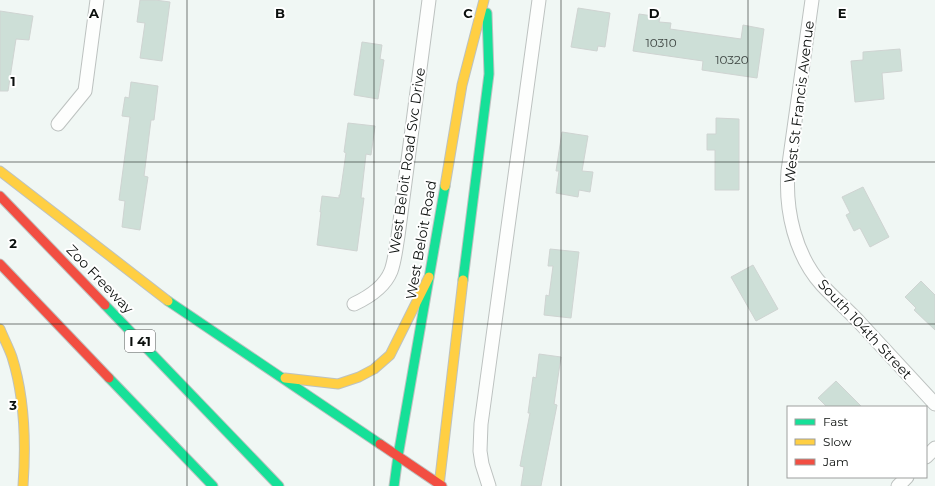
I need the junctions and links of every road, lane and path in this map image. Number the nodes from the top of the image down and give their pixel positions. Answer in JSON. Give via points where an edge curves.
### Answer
{"nodes":[{"id":1,"x":97,"y":0,"type":"edge"},
{"id":2,"x":429,"y":0,"type":"edge"},
{"id":3,"x":486,"y":0,"type":"edge"},
{"id":4,"x":539,"y":0,"type":"edge"},
{"id":5,"x":812,"y":0,"type":"edge"},
{"id":6,"x":58,"y":124,"type":"dead end"},
{"id":7,"x":0,"y":172,"type":"edge"},
{"id":8,"x":0,"y":196,"type":"edge"},
{"id":9,"x":800,"y":250,"type":"joint"},
{"id":10,"x":0,"y":264,"type":"edge"},
{"id":11,"x":429,"y":278,"type":"junction"},
{"id":12,"x":354,"y":304,"type":"dead end"},
{"id":13,"x":0,"y":330,"type":"edge"},
{"id":14,"x":278,"y":376,"type":"junction"},
{"id":15,"x":935,"y":404,"type":"edge"},
{"id":16,"x":935,"y":448,"type":"edge"},
{"id":17,"x":398,"y":456,"type":"junction"},
{"id":18,"x":927,"y":456,"type":"edge"},
{"id":19,"x":905,"y":478,"type":"edge"},
{"id":20,"x":440,"y":485,"type":"edge"},
{"id":21,"x":23,"y":486,"type":"edge"},
{"id":22,"x":213,"y":486,"type":"edge"},
{"id":23,"x":279,"y":486,"type":"edge"},
{"id":24,"x":394,"y":486,"type":"edge"},
{"id":25,"x":488,"y":486,"type":"edge"},
{"id":26,"x":898,"y":486,"type":"edge"}],
"edges":[{"from":1,"to":6,"type":"street","via":[[85,92]]},
{"from":2,"to":12,"type":"street","name":"West Beloit Road Svc Drive","via":[[399,229],[391,271],[381,286],[367,298]]},
{"from":3,"to":11,"type":"main road","name":"West Beloit Road","via":[[462,85]]},
{"from":3,"to":20,"type":"main road","name":"West Beloit Road","via":[[489,74],[454,349]]},
{"from":4,"to":25,"type":"street","via":[[481,424],[480,452]]},
{"from":5,"to":9,"type":"street","name":"West St Francis Avenue","via":[[787,180],[791,221]]},
{"from":7,"to":14,"type":"main road","via":[[156,293]]},
{"from":8,"to":23,"type":"main road","name":"Zoo Freeway","number":"I 41"},
{"from":9,"to":15,"type":"street","name":"South 104th Street","via":[[821,284]]},
{"from":10,"to":22,"type":"main road"},
{"from":11,"to":14,"type":"main road","via":[[390,355],[374,369],[338,384]]},
{"from":11,"to":17,"type":"main road","name":"West Beloit Road"},
{"from":13,"to":21,"type":"main road","via":[[13,360],[23,407]]},
{"from":14,"to":17,"type":"main road"},
{"from":16,"to":18,"type":"street"},
{"from":17,"to":20,"type":"main road"},
{"from":17,"to":24,"type":"main road","name":"West Beloit Road"},
{"from":19,"to":26,"type":"street"}]}
